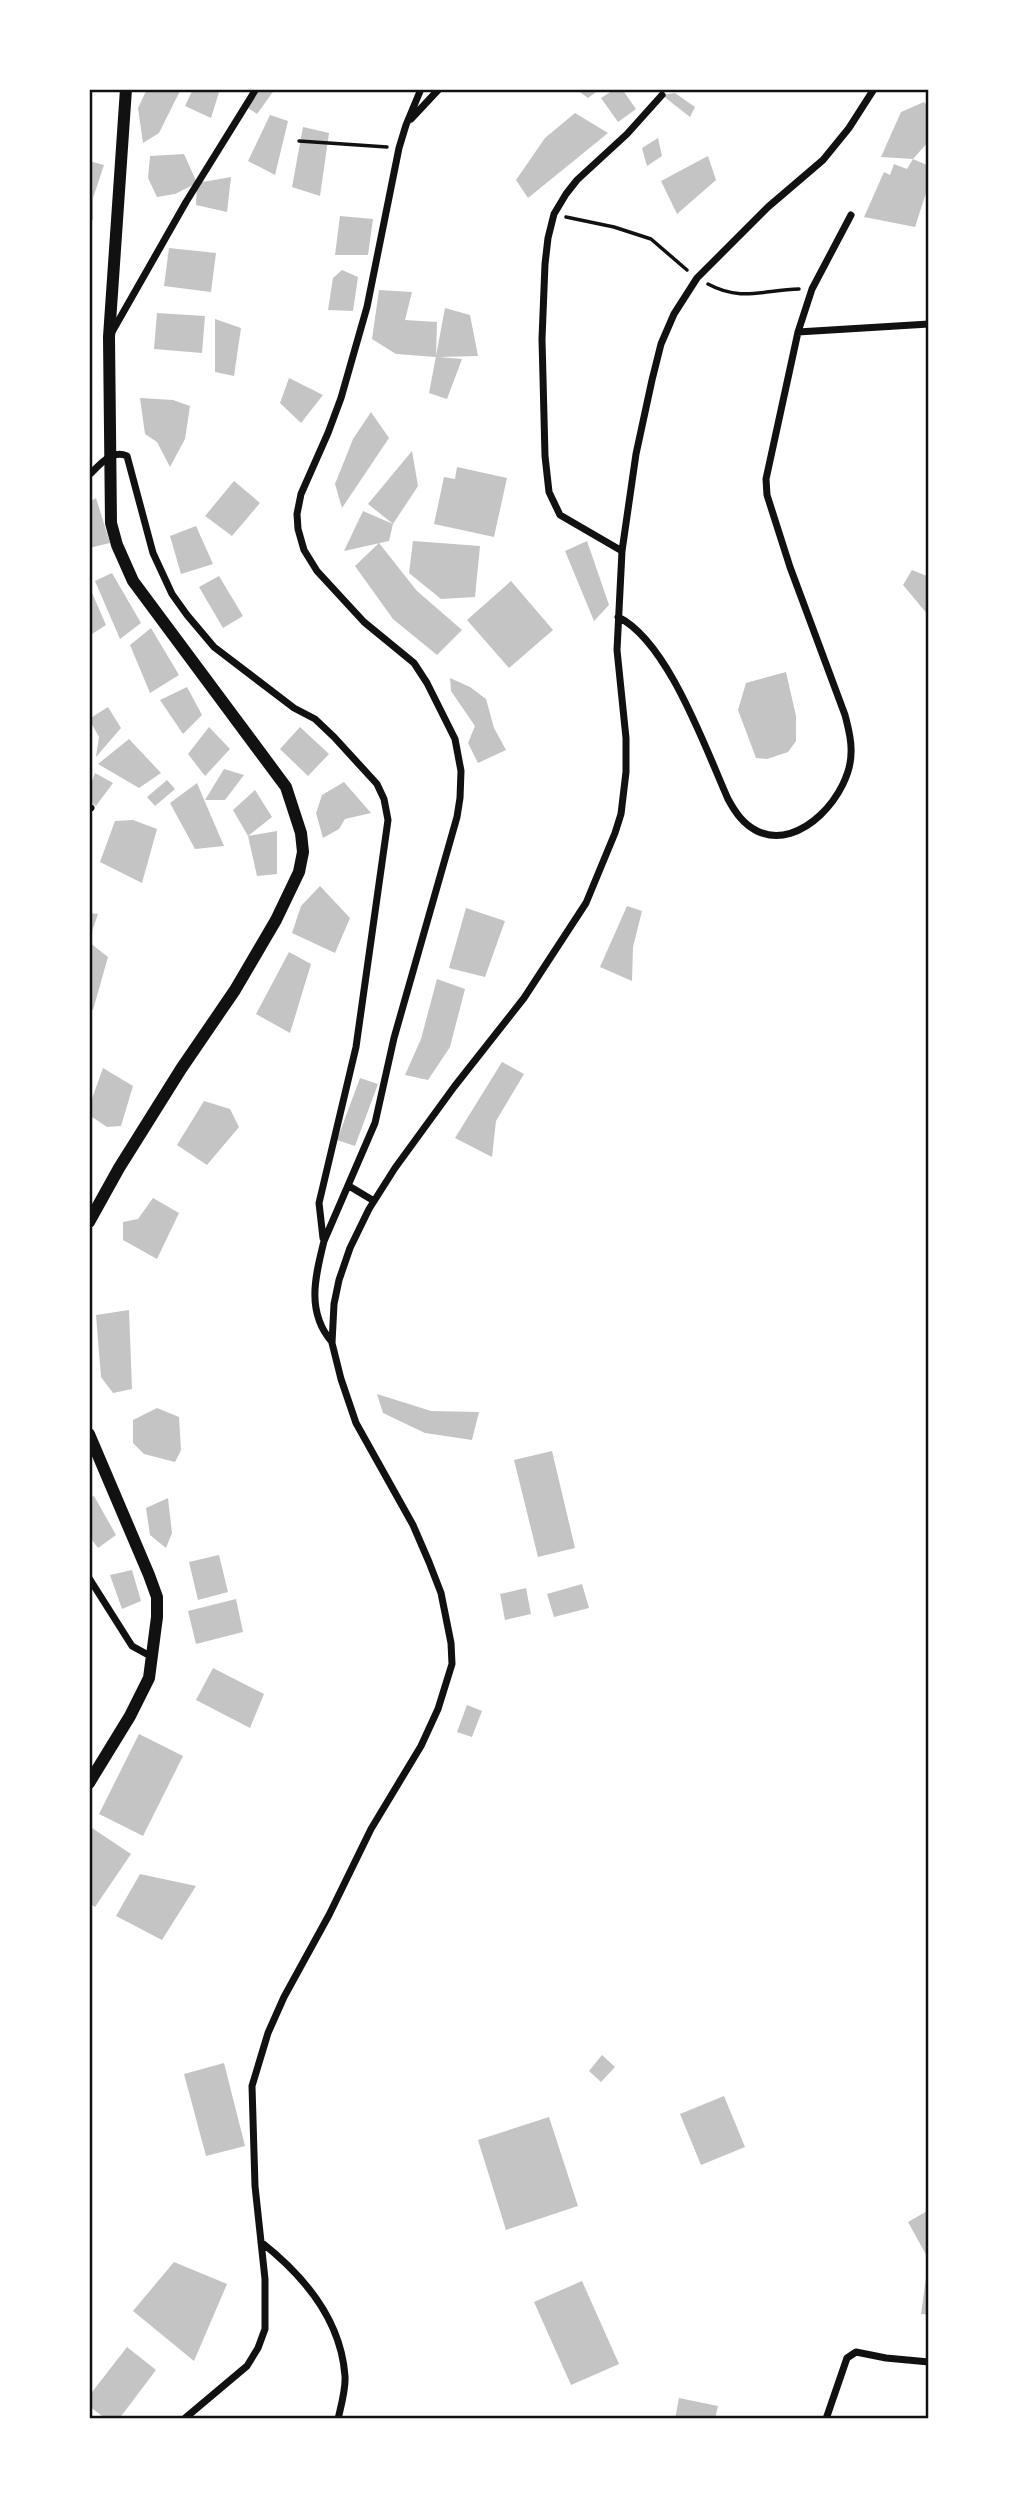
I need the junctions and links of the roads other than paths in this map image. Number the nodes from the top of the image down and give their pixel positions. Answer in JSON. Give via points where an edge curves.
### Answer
{"nodes":[{"id":1,"x":126,"y":89,"type":"edge"},
{"id":2,"x":256,"y":89,"type":"edge"},
{"id":3,"x":421,"y":89,"type":"edge"},
{"id":4,"x":439,"y":89,"type":"edge"},
{"id":5,"x":874,"y":89,"type":"edge"},
{"id":6,"x":662,"y":95,"type":"dead end"},
{"id":7,"x":406,"y":125,"type":"junction"},
{"id":8,"x":851,"y":215,"type":"dead end"},
{"id":9,"x":929,"y":324,"type":"edge"},
{"id":10,"x":798,"y":332,"type":"junction"},
{"id":11,"x":109,"y":337,"type":"junction"},
{"id":12,"x":108,"y":457,"type":"junction"},
{"id":13,"x":89,"y":475,"type":"edge"},
{"id":14,"x":622,"y":551,"type":"junction"},
{"id":15,"x":618,"y":617,"type":"junction"},
{"id":16,"x":349,"y":1186,"type":"junction"},
{"id":17,"x":374,"y":1201,"type":"junction"},
{"id":18,"x":89,"y":1222,"type":"edge"},
{"id":19,"x":324,"y":1241,"type":"junction"},
{"id":20,"x":332,"y":1343,"type":"junction"},
{"id":21,"x":89,"y":1434,"type":"edge"},
{"id":22,"x":89,"y":1578,"type":"edge"},
{"id":23,"x":152,"y":1657,"type":"junction"},
{"id":24,"x":89,"y":1783,"type":"edge"},
{"id":25,"x":261,"y":2242,"type":"junction"},
{"id":26,"x":929,"y":2361,"type":"edge"},
{"id":27,"x":184,"y":2419,"type":"edge"},
{"id":28,"x":338,"y":2419,"type":"edge"},
{"id":29,"x":826,"y":2419,"type":"edge"}],
"edges":[{"from":1,"to":11,"type":"street"},
{"from":2,"to":11,"type":"street"},
{"from":3,"to":7,"type":"street"},
{"from":4,"to":7,"type":"street"},
{"from":5,"to":14,"type":"street","via":[[823,160],[697,278],[674,314],[662,344],[636,454]]},
{"from":6,"to":14,"type":"street","via":[[577,180],[554,214],[545,264],[546,479],[559,515]]},
{"from":7,"to":16,"type":"street","via":[[367,307],[337,410],[301,494],[298,528],[317,571],[364,622],[414,663],[427,682],[455,738],[460,798],[375,1123]]},
{"from":8,"to":10,"type":"street","via":[[812,289]]},
{"from":9,"to":10,"type":"street"},
{"from":10,"to":15,"type":"street","via":[[766,487],[790,567],[845,715],[852,754],[834,802],[813,821],[788,833],[772,835],[746,823],[727,799],[673,680],[654,650]]},
{"from":11,"to":12,"type":"street"},
{"from":12,"to":13,"type":"street"},
{"from":12,"to":18,"type":"street","via":[[111,523],[133,581],[286,787],[303,852],[299,872],[276,920]]},
{"from":12,"to":19,"type":"street","via":[[122,453],[128,458],[153,553],[187,615],[215,647],[293,708],[315,719],[371,776],[384,799],[388,820],[364,996],[319,1203]]},
{"from":14,"to":15,"type":"street"},
{"from":15,"to":17,"type":"street","via":[[626,738],[624,796],[615,833],[586,904]]},
{"from":16,"to":17,"type":"street"},
{"from":16,"to":19,"type":"street"},
{"from":17,"to":20,"type":"street","via":[[339,1280]]},
{"from":19,"to":20,"type":"street","via":[[315,1285],[316,1309],[319,1326]]},
{"from":20,"to":25,"type":"street","via":[[356,1423],[413,1525],[441,1593],[452,1664],[421,1746],[371,1829],[268,2033],[252,2086]]},
{"from":21,"to":23,"type":"street","via":[[156,1597]]},
{"from":22,"to":23,"type":"street","via":[[132,1646]]},
{"from":23,"to":24,"type":"street","via":[[143,1695]]},
{"from":25,"to":27,"type":"street","via":[[262,2339],[247,2366]]},
{"from":25,"to":28,"type":"street","via":[[309,2287],[326,2315],[346,2377]]},
{"from":26,"to":29,"type":"street","via":[[851,2354]]}]}
